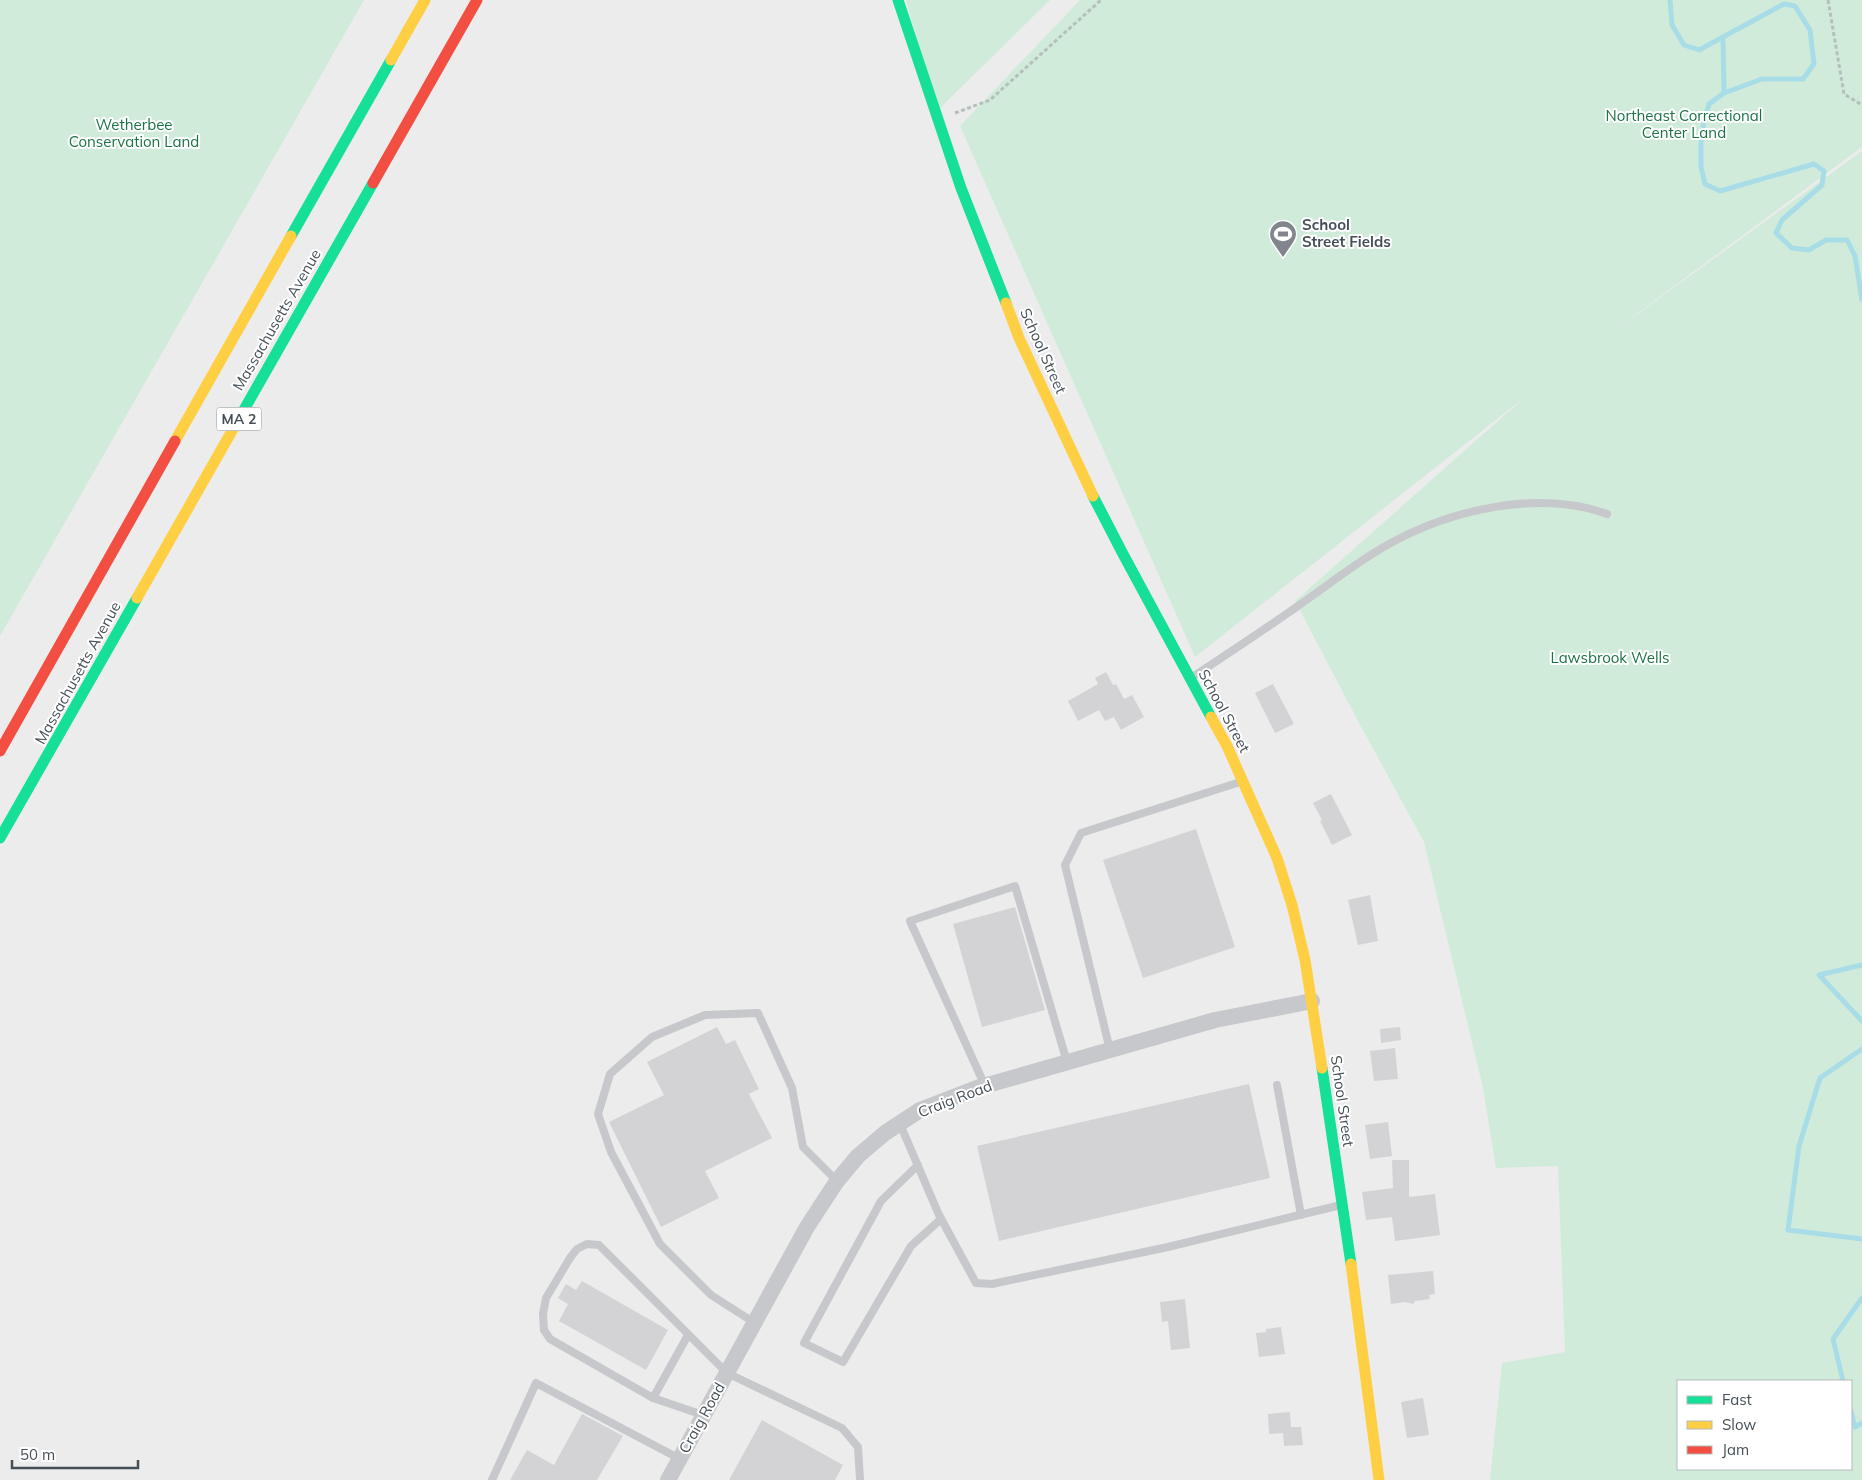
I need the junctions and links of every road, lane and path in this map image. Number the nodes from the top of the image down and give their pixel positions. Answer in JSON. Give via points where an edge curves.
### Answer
{"nodes":[{"id":1,"x":426,"y":0,"type":"edge"},
{"id":2,"x":477,"y":0,"type":"edge"},
{"id":3,"x":898,"y":0,"type":"edge"},
{"id":4,"x":1101,"y":0,"type":"edge"},
{"id":5,"x":1828,"y":0,"type":"edge"},
{"id":6,"x":1862,"y":106,"type":"edge"},
{"id":7,"x":939,"y":119,"type":"junction"},
{"id":8,"x":1607,"y":514,"type":"dead end"},
{"id":9,"x":1190,"y":679,"type":"junction"},
{"id":10,"x":0,"y":751,"type":"edge"},
{"id":11,"x":1244,"y":780,"type":"junction"},
{"id":12,"x":0,"y":838,"type":"edge"},
{"id":13,"x":1312,"y":1001,"type":"junction"},
{"id":14,"x":1110,"y":1050,"type":"junction"},
{"id":15,"x":1067,"y":1062,"type":"junction"},
{"id":16,"x":1277,"y":1085,"type":"dead end"},
{"id":17,"x":985,"y":1086,"type":"junction"},
{"id":18,"x":900,"y":1124,"type":"junction"},
{"id":19,"x":918,"y":1165,"type":"junction"},
{"id":20,"x":837,"y":1181,"type":"junction"},
{"id":21,"x":1342,"y":1205,"type":"junction"},
{"id":22,"x":1301,"y":1215,"type":"junction"},
{"id":23,"x":941,"y":1219,"type":"junction"},
{"id":24,"x":755,"y":1322,"type":"junction"},
{"id":25,"x":688,"y":1335,"type":"junction"},
{"id":26,"x":727,"y":1373,"type":"junction"},
{"id":27,"x":653,"y":1398,"type":"junction"},
{"id":28,"x":703,"y":1415,"type":"junction"},
{"id":29,"x":680,"y":1458,"type":"junction"},
{"id":30,"x":492,"y":1480,"type":"edge"},
{"id":31,"x":668,"y":1480,"type":"edge"},
{"id":32,"x":860,"y":1480,"type":"edge"},
{"id":33,"x":1379,"y":1480,"type":"edge"}],
"edges":[{"from":1,"to":10,"type":"main road","name":"Massachusetts Avenue","number":"MA 2"},
{"from":2,"to":12,"type":"main road","name":"Massachusetts Avenue","number":"MA 2"},
{"from":3,"to":7,"type":"main road","name":"School Street"},
{"from":4,"to":7,"type":"path","via":[[990,100]]},
{"from":5,"to":6,"type":"path","via":[[1844,94]]},
{"from":7,"to":9,"type":"main road","name":"School Street","via":[[961,188],[1019,338],[1089,486]]},
{"from":8,"to":9,"type":"lane","via":[[1589,507],[1553,503],[1510,504],[1423,526],[1387,545]]},
{"from":9,"to":11,"type":"main road","name":"School Street"},
{"from":11,"to":13,"type":"main road","name":"School Street","via":[[1277,858],[1292,905]]},
{"from":11,"to":14,"type":"lane","via":[[1081,833],[1064,865]]},
{"from":13,"to":14,"type":"street","name":"Craig Road","via":[[1215,1020]]},
{"from":13,"to":21,"type":"main road","name":"School Street"},
{"from":14,"to":15,"type":"street","name":"Craig Road"},
{"from":15,"to":17,"type":"street","name":"Craig Road"},
{"from":15,"to":17,"type":"lane","via":[[1016,886],[910,920]]},
{"from":16,"to":22,"type":"lane"},
{"from":17,"to":18,"type":"street","name":"Craig Road","via":[[920,1110]]},
{"from":18,"to":19,"type":"lane"},
{"from":18,"to":20,"type":"street","name":"Craig Road","via":[[858,1156]]},
{"from":19,"to":23,"type":"lane"},
{"from":19,"to":23,"type":"lane","via":[[880,1201],[804,1343],[843,1362],[911,1246]]},
{"from":20,"to":24,"type":"street","name":"Craig Road"},
{"from":20,"to":24,"type":"lane","via":[[803,1147],[792,1088],[758,1013],[705,1015],[652,1037],[610,1074],[598,1114],[611,1152],[660,1244],[711,1295]]},
{"from":21,"to":22,"type":"lane"},
{"from":21,"to":33,"type":"main road","name":"School Street"},
{"from":22,"to":23,"type":"lane","via":[[1168,1248],[992,1284],[976,1283]]},
{"from":24,"to":26,"type":"street","name":"Craig Road"},
{"from":25,"to":26,"type":"lane"},
{"from":25,"to":27,"type":"lane"},
{"from":25,"to":27,"type":"lane","via":[[599,1245],[587,1244],[577,1249],[546,1298],[544,1330],[550,1339]]},
{"from":26,"to":28,"type":"street","name":"Craig Road"},
{"from":26,"to":32,"type":"lane","via":[[842,1428],[858,1447]]},
{"from":27,"to":28,"type":"lane"},
{"from":28,"to":29,"type":"street","name":"Craig Road"},
{"from":29,"to":30,"type":"lane","via":[[536,1383]]},
{"from":29,"to":31,"type":"street","name":"Craig Road"}]}
